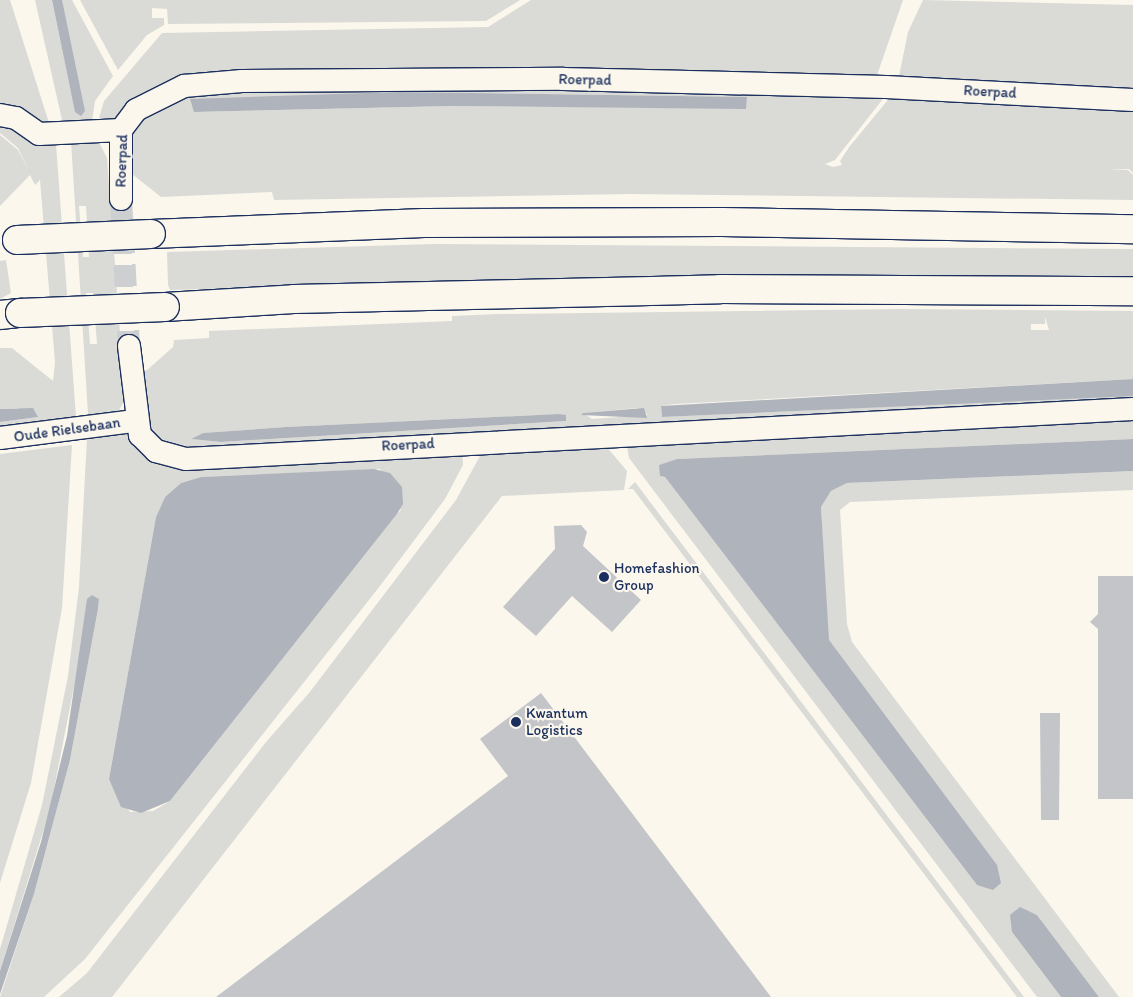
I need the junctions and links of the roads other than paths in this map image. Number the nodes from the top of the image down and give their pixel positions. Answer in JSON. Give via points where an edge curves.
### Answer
{"nodes":[{"id":1,"x":1133,"y":100,"type":"edge"},
{"id":2,"x":0,"y":116,"type":"edge"},
{"id":3,"x":121,"y":130,"type":"junction"},
{"id":4,"x":121,"y":199,"type":"tunnel mouth"},
{"id":5,"x":1133,"y":229,"type":"edge"},
{"id":6,"x":8,"y":241,"type":"edge"},
{"id":7,"x":1133,"y":291,"type":"edge"},
{"id":8,"x":10,"y":314,"type":"edge"},
{"id":9,"x":129,"y":346,"type":"tunnel mouth"},
{"id":10,"x":1133,"y":409,"type":"edge"},
{"id":11,"x":135,"y":421,"type":"junction"},
{"id":12,"x":0,"y":438,"type":"edge"}],
"edges":[{"from":1,"to":3,"type":"street","name":"Roerpad","via":[[886,87],[563,79],[242,81],[184,86],[136,110]]},
{"from":2,"to":3,"type":"street","via":[[16,118],[39,134]]},
{"from":3,"to":4,"type":"street","name":"Roerpad"},
{"from":5,"to":6,"type":"highway","bridge":true,"via":[[722,222],[424,222]]},
{"from":7,"to":8,"type":"highway","bridge":true,"via":[[710,290],[294,299]]},
{"from":9,"to":11,"type":"street","name":"Roerpad"},
{"from":10,"to":11,"type":"street","name":"Roerpad","via":[[186,459],[156,451],[140,435]]},
{"from":11,"to":12,"type":"street","name":"Oude Rielsebaan"}]}
